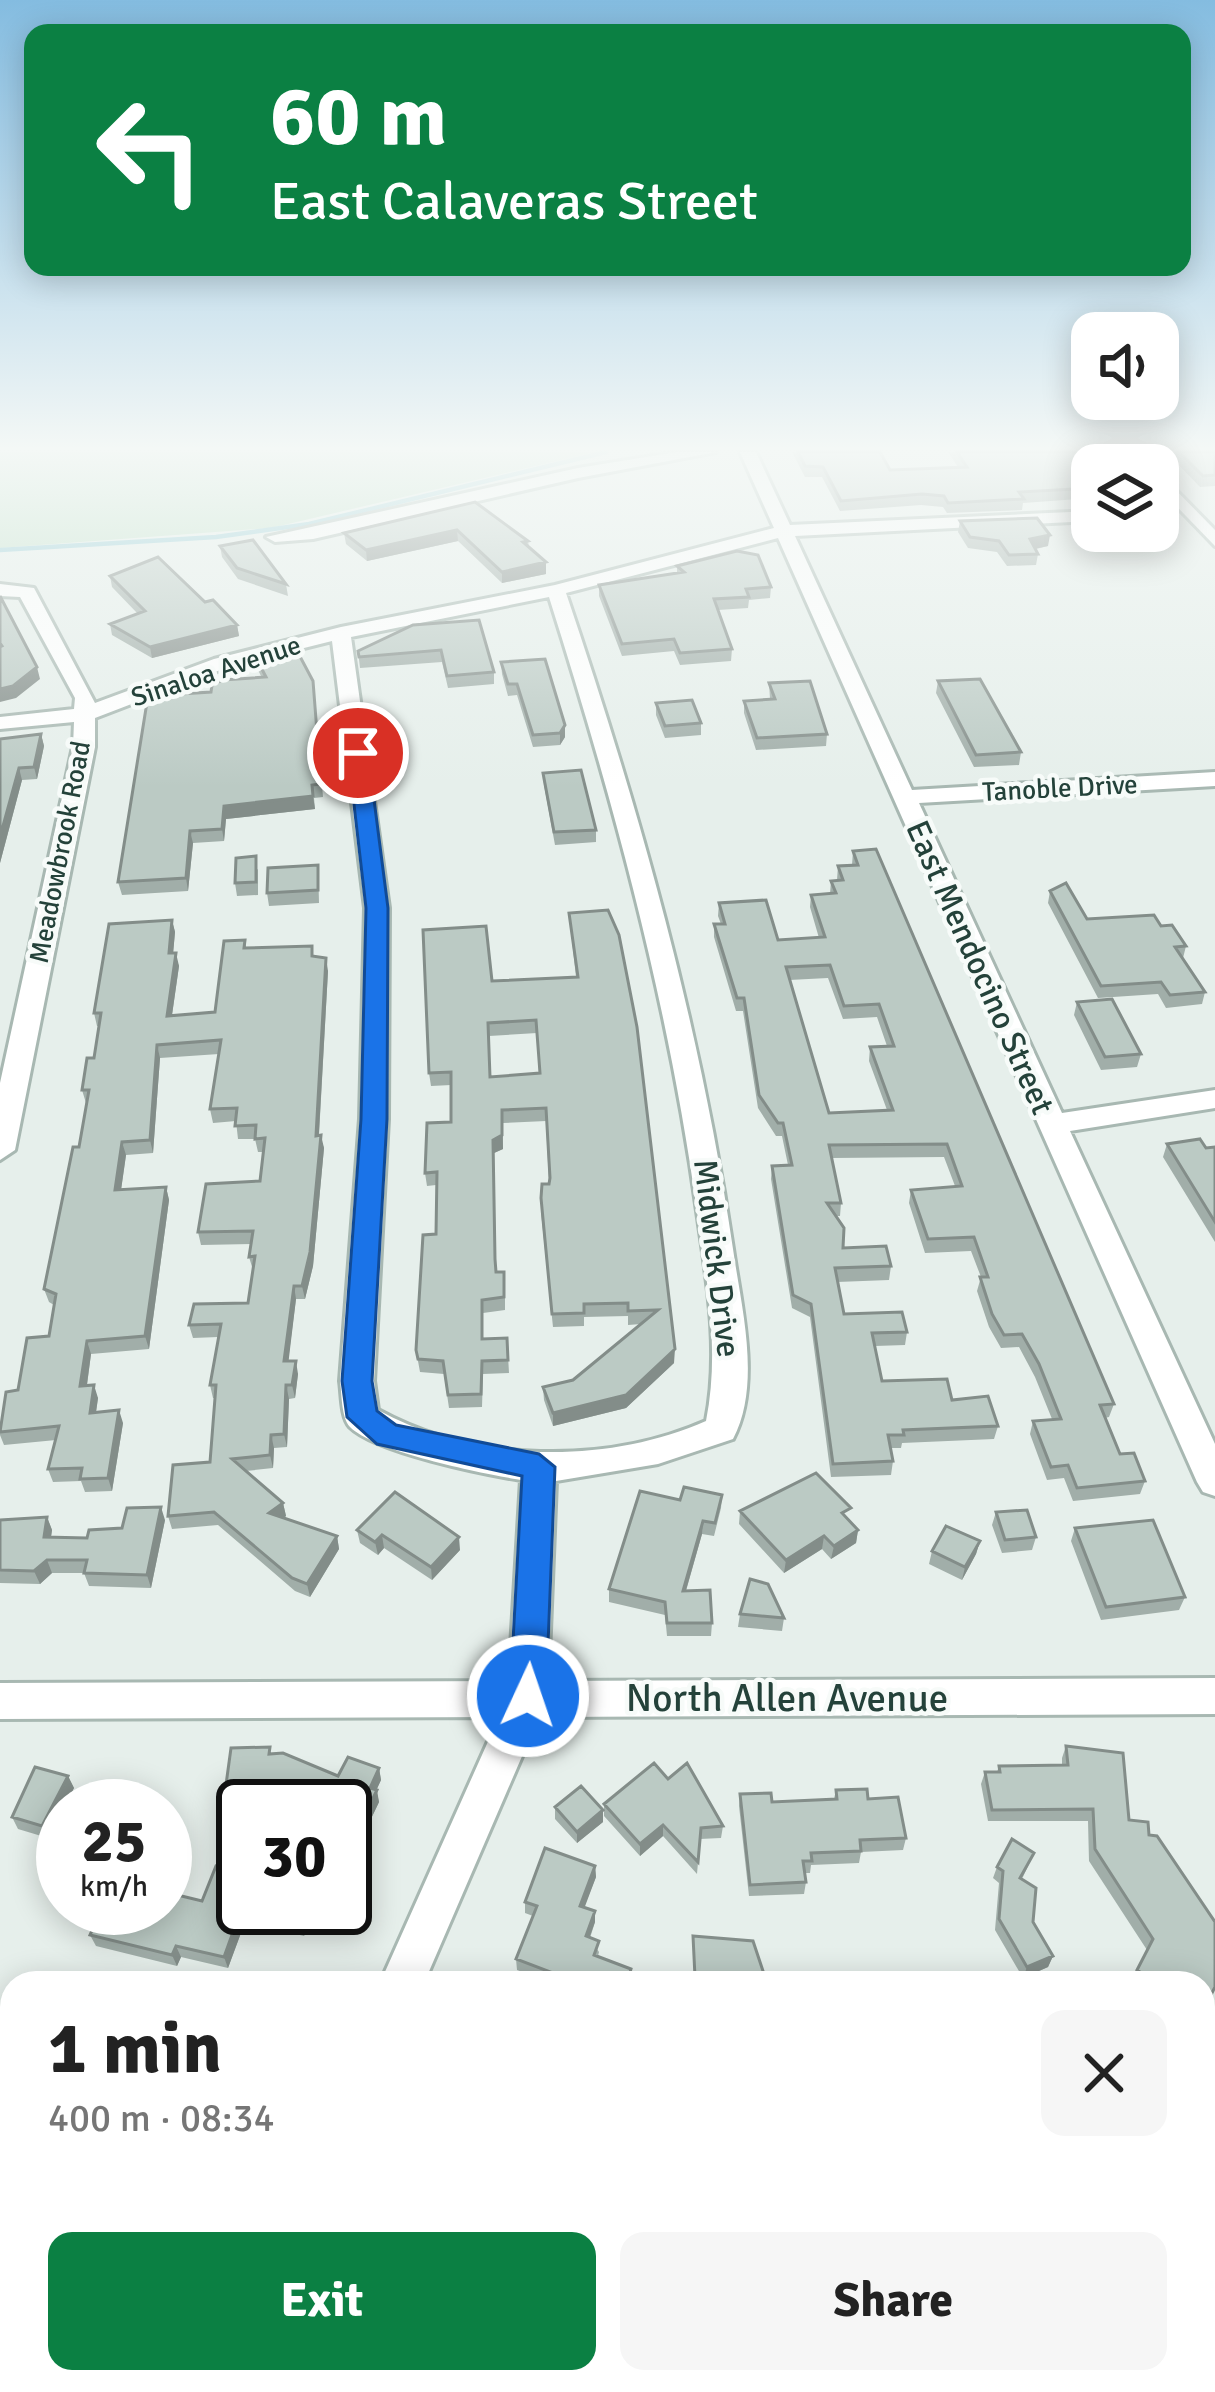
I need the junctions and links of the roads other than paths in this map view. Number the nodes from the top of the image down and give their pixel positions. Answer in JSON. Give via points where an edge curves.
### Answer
{"nodes":[{"id":1,"x":657,"y":564,"type":"edge"},
{"id":2,"x":798,"y":564,"type":"edge"},
{"id":3,"x":0,"y":590,"type":"edge"},
{"id":4,"x":556,"y":590,"type":"junction"},
{"id":5,"x":341,"y":633,"type":"junction"},
{"id":6,"x":86,"y":714,"type":"junction"},
{"id":7,"x":0,"y":723,"type":"edge"},
{"id":8,"x":1215,"y":779,"type":"edge"},
{"id":9,"x":904,"y":797,"type":"junction"},
{"id":10,"x":1215,"y":1099,"type":"edge"},
{"id":11,"x":1052,"y":1124,"type":"junction"},
{"id":12,"x":0,"y":1150,"type":"edge"},
{"id":13,"x":539,"y":1467,"type":"junction"},
{"id":14,"x":1215,"y":1482,"type":"edge"},
{"id":15,"x":528,"y":1696,"type":"junction"},
{"id":16,"x":1215,"y":1696,"type":"edge"},
{"id":17,"x":0,"y":1701,"type":"edge"},
{"id":18,"x":407,"y":1971,"type":"edge"}],
"edges":[{"from":1,"to":4,"type":"street","name":"Sinaloa Avenue"},
{"from":2,"to":9,"type":"street","name":"East Mendocino Street"},
{"from":3,"to":6,"type":"street","name":"Meadowbrook Road","via":[[27,592],[86,698]]},
{"from":4,"to":5,"type":"street","name":"Sinaloa Avenue"},
{"from":4,"to":13,"type":"street","name":"Midwick Drive","via":[[638,842],[699,1105],[734,1379],[721,1429],[692,1445]]},
{"from":5,"to":6,"type":"street","name":"Sinaloa Avenue","via":[[221,663]]},
{"from":5,"to":13,"type":"street","name":"Midwick Drive","via":[[377,908],[357,1381],[362,1417],[388,1436]]},
{"from":6,"to":7,"type":"street","name":"Sinaloa Avenue"},
{"from":6,"to":12,"type":"street","name":"Meadowbrook Road"},
{"from":8,"to":9,"type":"street","name":"Tanoble Drive"},
{"from":9,"to":11,"type":"street","name":"East Mendocino Street"},
{"from":10,"to":11,"type":"street"},
{"from":11,"to":14,"type":"street","name":"East Mendocino Street"},
{"from":13,"to":15,"type":"street"},
{"from":15,"to":16,"type":"street","name":"North Allen Avenue"},
{"from":15,"to":17,"type":"street","name":"North Allen Avenue"},
{"from":15,"to":18,"type":"street"}]}
